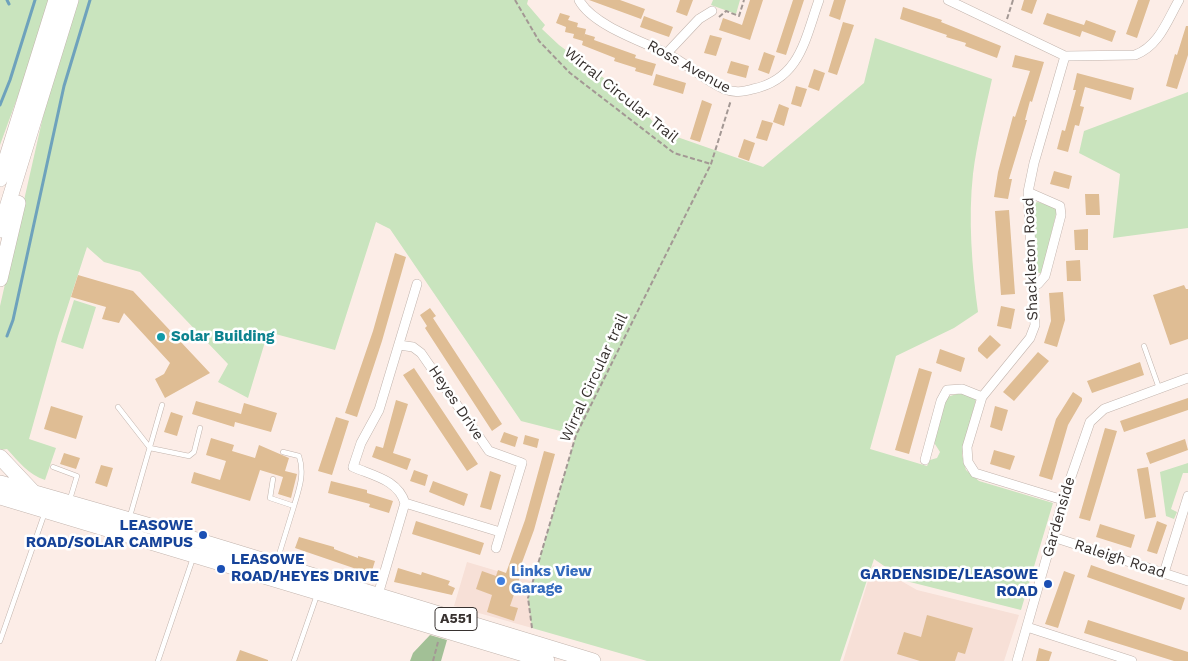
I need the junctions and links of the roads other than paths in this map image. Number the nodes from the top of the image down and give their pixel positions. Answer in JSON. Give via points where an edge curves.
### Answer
{"nodes":[{"id":1,"x":56,"y":0,"type":"edge"},
{"id":2,"x":71,"y":0,"type":"edge"},
{"id":3,"x":579,"y":0,"type":"edge"},
{"id":4,"x":819,"y":0,"type":"edge"},
{"id":5,"x":948,"y":0,"type":"edge"},
{"id":6,"x":1179,"y":0,"type":"edge"},
{"id":7,"x":710,"y":13,"type":"road end"},
{"id":8,"x":667,"y":53,"type":"junction"},
{"id":9,"x":1065,"y":56,"type":"junction"},
{"id":10,"x":28,"y":115,"type":"junction"},
{"id":11,"x":0,"y":163,"type":"edge"},
{"id":12,"x":0,"y":179,"type":"edge"},
{"id":13,"x":1028,"y":192,"type":"junction"},
{"id":14,"x":0,"y":230,"type":"edge"},
{"id":15,"x":0,"y":279,"type":"edge"},
{"id":16,"x":417,"y":284,"type":"dead end"},
{"id":17,"x":1031,"y":285,"type":"junction"},
{"id":18,"x":399,"y":344,"type":"junction"},
{"id":19,"x":1144,"y":346,"type":"dead end"},
{"id":20,"x":1188,"y":378,"type":"edge"},
{"id":21,"x":1159,"y":388,"type":"junction"},
{"id":22,"x":982,"y":397,"type":"junction"},
{"id":23,"x":162,"y":405,"type":"dead end"},
{"id":24,"x":118,"y":407,"type":"dead end"},
{"id":25,"x":200,"y":428,"type":"dead end"},
{"id":26,"x":150,"y":448,"type":"junction"},
{"id":27,"x":283,"y":452,"type":"dead end"},
{"id":28,"x":0,"y":457,"type":"edge"},
{"id":29,"x":925,"y":460,"type":"dead end"},
{"id":30,"x":53,"y":467,"type":"dead end"},
{"id":31,"x":273,"y":479,"type":"dead end"},
{"id":32,"x":0,"y":484,"type":"edge"},
{"id":33,"x":35,"y":493,"type":"junction"},
{"id":34,"x":1188,"y":496,"type":"edge"},
{"id":35,"x":0,"y":497,"type":"edge"},
{"id":36,"x":1063,"y":500,"type":"junction"},
{"id":37,"x":68,"y":503,"type":"junction"},
{"id":38,"x":405,"y":503,"type":"junction"},
{"id":39,"x":294,"y":506,"type":"junction"},
{"id":40,"x":46,"y":511,"type":"junction"},
{"id":41,"x":129,"y":520,"type":"junction"},
{"id":42,"x":500,"y":532,"type":"junction"},
{"id":43,"x":1053,"y":537,"type":"junction"},
{"id":44,"x":496,"y":548,"type":"dead end"},
{"id":45,"x":194,"y":554,"type":"junction"},
{"id":46,"x":275,"y":565,"type":"junction"},
{"id":47,"x":1164,"y":573,"type":"junction"},
{"id":48,"x":1188,"y":581,"type":"edge"},
{"id":49,"x":318,"y":592,"type":"junction"},
{"id":50,"x":376,"y":602,"type":"junction"},
{"id":51,"x":1027,"y":627,"type":"junction"},
{"id":52,"x":0,"y":641,"type":"edge"},
{"id":53,"x":1099,"y":649,"type":"junction"},
{"id":54,"x":158,"y":661,"type":"edge"},
{"id":55,"x":294,"y":661,"type":"edge"},
{"id":56,"x":548,"y":661,"type":"edge"},
{"id":57,"x":593,"y":661,"type":"edge"},
{"id":58,"x":1017,"y":661,"type":"edge"},
{"id":59,"x":1112,"y":661,"type":"edge"},
{"id":60,"x":1132,"y":661,"type":"edge"}],
"edges":[{"from":1,"to":10,"type":"main road"},
{"from":2,"to":10,"type":"main road"},
{"from":3,"to":8,"type":"street","name":"Ross Avenue","via":[[583,8],[600,20]]},
{"from":4,"to":8,"type":"street","name":"Ross Avenue","via":[[793,67],[765,87],[734,92],[699,75]]},
{"from":5,"to":9,"type":"street"},
{"from":6,"to":9,"type":"street","via":[[1157,41],[1145,52]]},
{"from":7,"to":8,"type":"street"},
{"from":9,"to":13,"type":"street","name":"Shackleton Road"},
{"from":10,"to":11,"type":"main road"},
{"from":10,"to":12,"type":"main road"},
{"from":10,"to":14,"type":"main road"},
{"from":10,"to":15,"type":"main road"},
{"from":13,"to":17,"type":"street","name":"Shackleton Road"},
{"from":13,"to":17,"type":"street","via":[[1060,206],[1061,215],[1045,276],[1038,284]]},
{"from":16,"to":18,"type":"street"},
{"from":17,"to":22,"type":"street","name":"Shackleton Road","via":[[1035,318],[1030,338]]},
{"from":18,"to":38,"type":"street","via":[[379,410],[361,443],[353,468],[393,484],[402,492]]},
{"from":18,"to":42,"type":"street","name":"Heyes Drive","via":[[413,347],[421,353],[489,451],[522,463]]},
{"from":19,"to":21,"type":"lane"},
{"from":20,"to":21,"type":"street"},
{"from":21,"to":36,"type":"street","name":"Gardenside","via":[[1104,408],[1090,422]]},
{"from":22,"to":29,"type":"street","via":[[962,389],[947,390]]},
{"from":22,"to":36,"type":"street","name":"Shackleton Road","via":[[967,447],[968,462],[975,473]]},
{"from":23,"to":26,"type":"lane"},
{"from":24,"to":26,"type":"lane"},
{"from":25,"to":26,"type":"lane","via":[[194,452],[189,456]]},
{"from":26,"to":41,"type":"lane"},
{"from":27,"to":39,"type":"lane","via":[[299,456],[301,462],[303,476]]},
{"from":28,"to":33,"type":"main road"},
{"from":30,"to":37,"type":"lane","via":[[77,476]]},
{"from":31,"to":39,"type":"lane","via":[[270,498]]},
{"from":32,"to":33,"type":"main road","number":"A551"},
{"from":33,"to":37,"type":"main road","number":"A551"},
{"from":34,"to":47,"type":"street"},
{"from":35,"to":40,"type":"main road","number":"A551"},
{"from":36,"to":43,"type":"street","name":"Gardenside"},
{"from":37,"to":41,"type":"main road","number":"A551"},
{"from":38,"to":42,"type":"street"},
{"from":38,"to":50,"type":"street"},
{"from":39,"to":46,"type":"lane"},
{"from":40,"to":45,"type":"main road","number":"A551"},
{"from":40,"to":52,"type":"lane"},
{"from":41,"to":46,"type":"main road","number":"A551"},
{"from":42,"to":44,"type":"street"},
{"from":43,"to":47,"type":"street","name":"Raleigh Road"},
{"from":43,"to":51,"type":"street","name":"Gardenside"},
{"from":45,"to":49,"type":"main road","number":"A551"},
{"from":45,"to":54,"type":"lane"},
{"from":46,"to":50,"type":"main road","number":"A551"},
{"from":47,"to":48,"type":"street","name":"Raleigh Road"},
{"from":49,"to":50,"type":"main road","number":"A551"},
{"from":49,"to":55,"type":"lane"},
{"from":50,"to":56,"type":"main road","number":"A551","via":[[442,629]]},
{"from":50,"to":57,"type":"main road","number":"A551"},
{"from":51,"to":53,"type":"street"},
{"from":51,"to":58,"type":"street","name":"Gardenside"},
{"from":53,"to":59,"type":"street"},
{"from":53,"to":60,"type":"street"}]}
